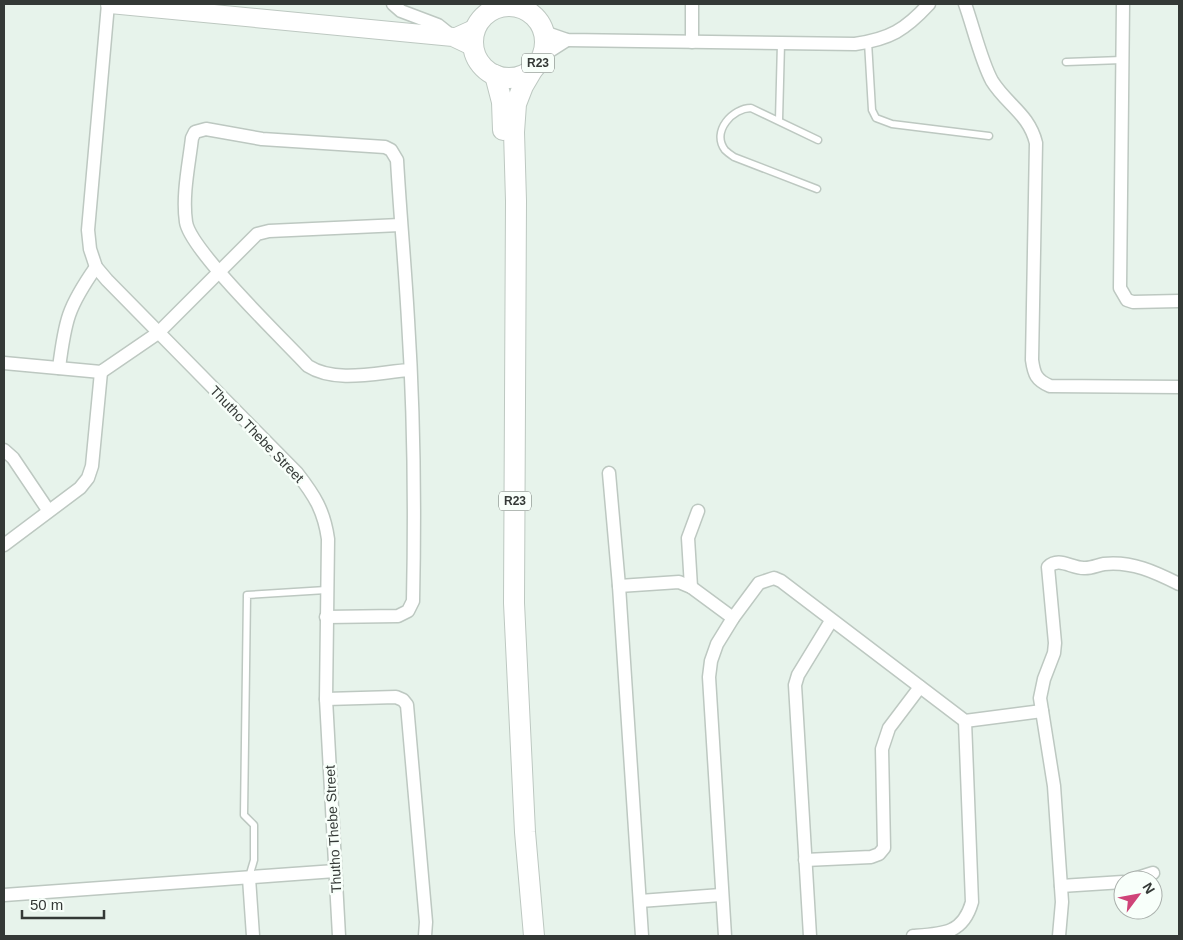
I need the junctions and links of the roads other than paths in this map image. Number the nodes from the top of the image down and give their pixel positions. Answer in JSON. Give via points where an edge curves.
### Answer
{"nodes":[{"id":1,"x":109,"y":4,"type":"edge"},
{"id":2,"x":393,"y":4,"type":"edge"},
{"id":3,"x":692,"y":4,"type":"edge"},
{"id":4,"x":929,"y":4,"type":"edge"},
{"id":5,"x":965,"y":4,"type":"edge"},
{"id":6,"x":1123,"y":4,"type":"edge"},
{"id":7,"x":493,"y":7,"type":"edge"},
{"id":8,"x":536,"y":18,"type":"edge"},
{"id":9,"x":455,"y":37,"type":"junction"},
{"id":10,"x":475,"y":38,"type":"junction"},
{"id":11,"x":567,"y":40,"type":"junction"},
{"id":12,"x":692,"y":42,"type":"junction"},
{"id":13,"x":868,"y":42,"type":"junction"},
{"id":14,"x":781,"y":43,"type":"junction"},
{"id":15,"x":1122,"y":60,"type":"junction"},
{"id":16,"x":538,"y":62,"type":"junction"},
{"id":17,"x":1066,"y":62,"type":"dead end"},
{"id":18,"x":495,"y":75,"type":"junction"},
{"id":19,"x":778,"y":120,"type":"junction"},
{"id":20,"x":989,"y":136,"type":"dead end"},
{"id":21,"x":818,"y":140,"type":"dead end"},
{"id":22,"x":817,"y":190,"type":"dead end"},
{"id":23,"x":400,"y":225,"type":"junction"},
{"id":24,"x":96,"y":267,"type":"junction"},
{"id":25,"x":219,"y":272,"type":"junction"},
{"id":26,"x":1179,"y":302,"type":"edge"},
{"id":27,"x":158,"y":333,"type":"junction"},
{"id":28,"x":4,"y":363,"type":"edge"},
{"id":29,"x":59,"y":368,"type":"junction"},
{"id":30,"x":410,"y":370,"type":"junction"},
{"id":31,"x":101,"y":372,"type":"junction"},
{"id":32,"x":1179,"y":387,"type":"edge"},
{"id":33,"x":4,"y":450,"type":"edge"},
{"id":34,"x":609,"y":473,"type":"dead end"},
{"id":35,"x":48,"y":510,"type":"junction"},
{"id":36,"x":698,"y":510,"type":"dead end"},
{"id":37,"x":4,"y":545,"type":"edge"},
{"id":38,"x":1179,"y":584,"type":"edge"},
{"id":39,"x":619,"y":586,"type":"junction"},
{"id":40,"x":691,"y":587,"type":"junction"},
{"id":41,"x":326,"y":590,"type":"junction"},
{"id":42,"x":326,"y":617,"type":"junction"},
{"id":43,"x":733,"y":618,"type":"junction"},
{"id":44,"x":832,"y":622,"type":"junction"},
{"id":45,"x":920,"y":687,"type":"junction"},
{"id":46,"x":326,"y":699,"type":"junction"},
{"id":47,"x":1042,"y":711,"type":"junction"},
{"id":48,"x":966,"y":721,"type":"junction"},
{"id":49,"x":805,"y":860,"type":"junction"},
{"id":50,"x":335,"y":871,"type":"junction"},
{"id":51,"x":248,"y":878,"type":"junction"},
{"id":52,"x":1113,"y":883,"type":"edge"},
{"id":53,"x":1061,"y":886,"type":"junction"},
{"id":54,"x":4,"y":895,"type":"edge"},
{"id":55,"x":722,"y":895,"type":"junction"},
{"id":56,"x":640,"y":901,"type":"junction"},
{"id":57,"x":253,"y":936,"type":"edge"},
{"id":58,"x":339,"y":936,"type":"edge"},
{"id":59,"x":424,"y":936,"type":"edge"},
{"id":60,"x":523,"y":936,"type":"edge"},
{"id":61,"x":534,"y":936,"type":"edge"},
{"id":62,"x":642,"y":936,"type":"edge"},
{"id":63,"x":725,"y":936,"type":"edge"},
{"id":64,"x":810,"y":936,"type":"edge"},
{"id":65,"x":913,"y":936,"type":"edge"},
{"id":66,"x":1059,"y":936,"type":"edge"}],
"edges":[{"from":1,"to":9,"type":"street"},
{"from":1,"to":24,"type":"street","name":"Thutho Thebe Street","via":[[88,230]]},
{"from":2,"to":9,"type":"street","via":[[401,11],[438,25]]},
{"from":3,"to":12,"type":"street"},
{"from":4,"to":13,"type":"street","via":[[897,33]]},
{"from":5,"to":32,"type":"street","via":[[991,79],[1025,117],[1033,129],[1036,143],[1034,374],[1040,382],[1050,386]]},
{"from":6,"to":15,"type":"street"},
{"from":7,"to":8,"type":"main road","via":[[515,6]]},
{"from":7,"to":10,"type":"main road","via":[[485,15]]},
{"from":8,"to":11,"type":"street"},
{"from":8,"to":16,"type":"main road","number":"R23","via":[[544,48]]},
{"from":9,"to":10,"type":"street"},
{"from":10,"to":18,"type":"main road","via":[[483,66]]},
{"from":11,"to":12,"type":"street"},
{"from":11,"to":16,"type":"street"},
{"from":12,"to":14,"type":"street"},
{"from":13,"to":14,"type":"street"},
{"from":13,"to":20,"type":"lane","via":[[872,110],[876,118],[892,124]]},
{"from":14,"to":19,"type":"lane"},
{"from":15,"to":17,"type":"lane"},
{"from":15,"to":26,"type":"street","via":[[1120,288],[1127,300],[1133,302]]},
{"from":16,"to":18,"type":"main road","number":"R23","via":[[519,76]]},
{"from":16,"to":61,"type":"main road","number":"R23","via":[[516,104],[514,132],[514,603],[525,832]]},
{"from":18,"to":60,"type":"main road","number":"R23","via":[[503,115],[504,626],[508,755]]},
{"from":19,"to":21,"type":"lane"},
{"from":19,"to":22,"type":"lane","via":[[751,108],[734,112],[722,131],[725,150],[734,157]]},
{"from":23,"to":25,"type":"street","via":[[257,234]]},
{"from":23,"to":25,"type":"street","via":[[397,160],[391,150],[201,130],[192,138],[186,221],[192,237]]},
{"from":23,"to":30,"type":"street"},
{"from":24,"to":27,"type":"street","name":"Thutho Thebe Street"},
{"from":24,"to":29,"type":"street","via":[[70,310]]},
{"from":25,"to":27,"type":"street"},
{"from":25,"to":30,"type":"street","via":[[308,366],[320,374],[335,376]]},
{"from":27,"to":31,"type":"street"},
{"from":27,"to":41,"type":"street","name":"Thutho Thebe Street","via":[[297,473],[313,494],[325,518],[328,539]]},
{"from":28,"to":29,"type":"street"},
{"from":29,"to":31,"type":"street"},
{"from":30,"to":42,"type":"street","via":[[413,601],[408,611],[398,616]]},
{"from":31,"to":35,"type":"street","via":[[92,466],[88,478],[80,488]]},
{"from":33,"to":35,"type":"street","via":[[13,458]]},
{"from":34,"to":39,"type":"street"},
{"from":35,"to":37,"type":"street"},
{"from":36,"to":40,"type":"street","via":[[688,538]]},
{"from":38,"to":47,"type":"street","via":[[1142,567],[1124,563],[1086,568],[1060,562],[1050,565],[1048,571],[1056,628],[1054,653],[1040,690]]},
{"from":39,"to":40,"type":"street","via":[[666,581]]},
{"from":39,"to":56,"type":"street"},
{"from":40,"to":43,"type":"street"},
{"from":41,"to":42,"type":"street","name":"Thutho Thebe Street"},
{"from":41,"to":51,"type":"lane","via":[[247,595],[244,815],[254,824],[254,860]]},
{"from":42,"to":46,"type":"street","name":"Thutho Thebe Street"},
{"from":43,"to":44,"type":"street","via":[[759,584],[774,578]]},
{"from":43,"to":55,"type":"street","via":[[717,644],[709,677]]},
{"from":44,"to":45,"type":"street"},
{"from":44,"to":49,"type":"street","via":[[795,685]]},
{"from":45,"to":48,"type":"street"},
{"from":45,"to":49,"type":"street","via":[[890,728],[882,749],[884,848],[871,857]]},
{"from":46,"to":50,"type":"street","name":"Thutho Thebe Street"},
{"from":46,"to":59,"type":"street","via":[[396,697],[407,705],[426,922]]},
{"from":47,"to":48,"type":"street"},
{"from":47,"to":53,"type":"street","via":[[1054,786]]},
{"from":48,"to":65,"type":"street","via":[[972,902],[961,924],[951,930],[938,935]]},
{"from":49,"to":64,"type":"street"},
{"from":50,"to":51,"type":"street"},
{"from":50,"to":58,"type":"street","name":"Thutho Thebe Street"},
{"from":51,"to":54,"type":"street"},
{"from":51,"to":57,"type":"street"},
{"from":52,"to":53,"type":"street"},
{"from":53,"to":66,"type":"street"},
{"from":55,"to":56,"type":"street"},
{"from":55,"to":63,"type":"street"},
{"from":56,"to":62,"type":"street"}]}
